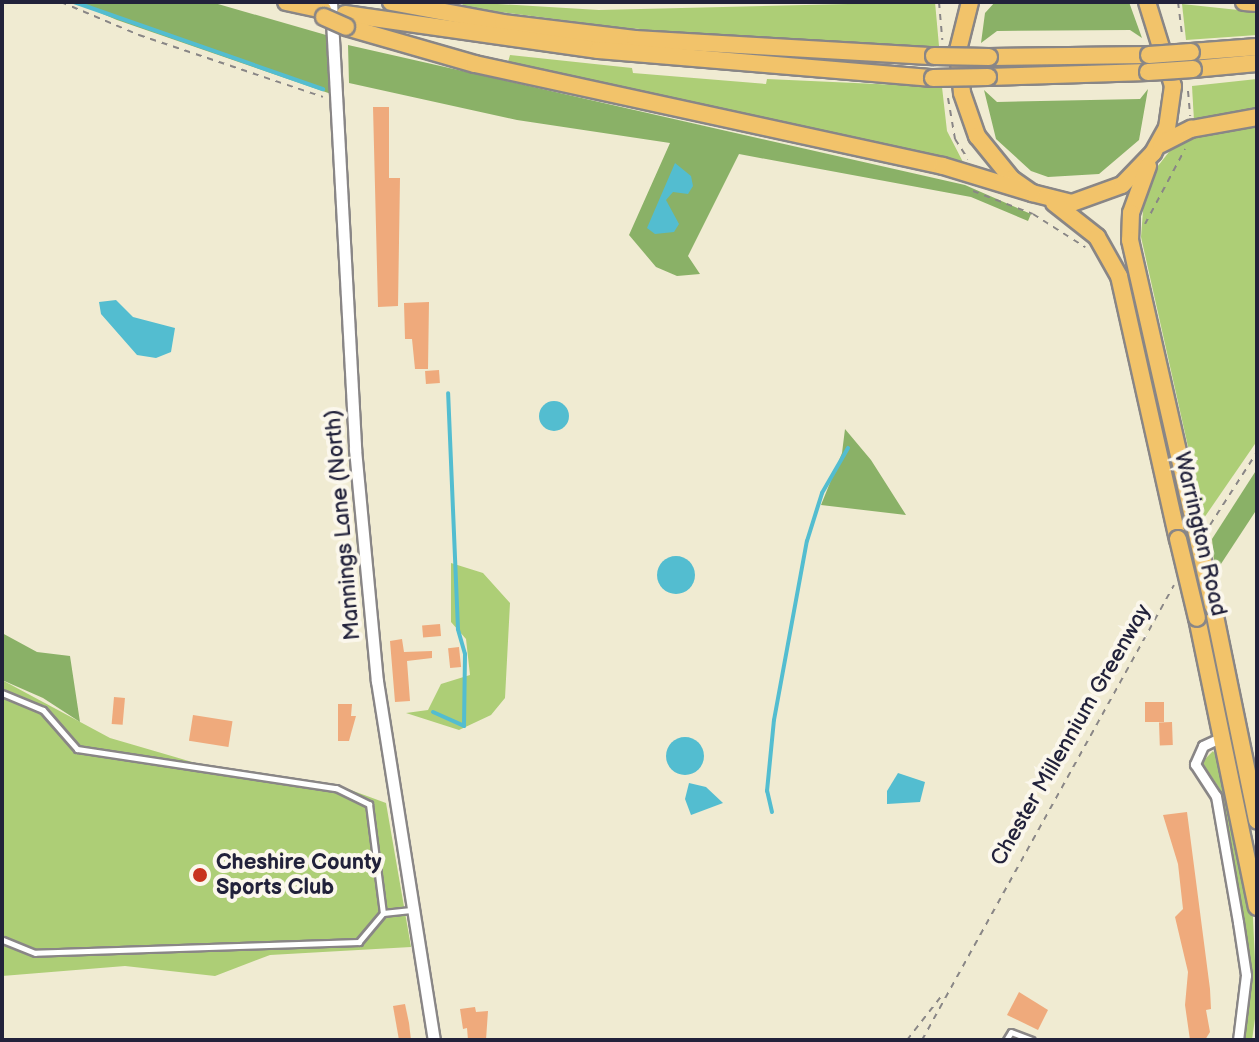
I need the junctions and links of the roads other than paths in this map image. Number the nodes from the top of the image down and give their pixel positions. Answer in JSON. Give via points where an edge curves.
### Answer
{"nodes":[{"id":1,"x":391,"y":2,"type":"edge"},
{"id":2,"x":970,"y":2,"type":"edge"},
{"id":3,"x":1147,"y":2,"type":"edge"},
{"id":4,"x":1244,"y":2,"type":"edge"},
{"id":5,"x":1257,"y":3,"type":"edge"},
{"id":6,"x":293,"y":4,"type":"edge"},
{"id":7,"x":326,"y":10,"type":"edge"},
{"id":8,"x":346,"y":21,"type":"junction"},
{"id":9,"x":1257,"y":47,"type":"edge"},
{"id":10,"x":1192,"y":60,"type":"junction"},
{"id":11,"x":1257,"y":63,"type":"edge"},
{"id":12,"x":1149,"y":64,"type":"junction"},
{"id":13,"x":1257,"y":117,"type":"edge"},
{"id":14,"x":1156,"y":149,"type":"junction"},
{"id":15,"x":1040,"y":196,"type":"junction"},
{"id":16,"x":2,"y":693,"type":"edge"},
{"id":17,"x":1222,"y":737,"type":"junction"},
{"id":18,"x":1257,"y":821,"type":"edge"},
{"id":19,"x":1257,"y":907,"type":"edge"},
{"id":20,"x":412,"y":910,"type":"junction"},
{"id":21,"x":383,"y":913,"type":"junction"},
{"id":22,"x":2,"y":940,"type":"edge"},
{"id":23,"x":434,"y":1040,"type":"edge"},
{"id":24,"x":1006,"y":1040,"type":"edge"},
{"id":25,"x":1032,"y":1040,"type":"edge"},
{"id":26,"x":1238,"y":1040,"type":"edge"}],
"edges":[{"from":1,"to":12,"type":"highway","bridge":true,"via":[[635,39]]},
{"from":2,"to":15,"type":"highway","name":"Warrington Road","via":[[958,50],[967,115],[993,160]]},
{"from":3,"to":14,"type":"highway","name":"Warrington Road","via":[[1173,86]]},
{"from":4,"to":5,"type":"highway"},
{"from":6,"to":7,"type":"highway"},
{"from":7,"to":8,"type":"highway"},
{"from":7,"to":20,"type":"street","name":"Mannings Lane (North)","via":[[337,96],[355,449],[377,681]]},
{"from":8,"to":12,"type":"highway","bridge":true,"via":[[598,50],[933,78]]},
{"from":8,"to":15,"type":"highway","via":[[475,64],[956,169]]},
{"from":9,"to":10,"type":"highway"},
{"from":10,"to":11,"type":"highway"},
{"from":10,"to":12,"type":"highway","bridge":true},
{"from":13,"to":14,"type":"highway","via":[[1191,129]]},
{"from":14,"to":15,"type":"highway","via":[[1108,194],[1072,203]]},
{"from":14,"to":18,"type":"highway","name":"Warrington Road","bridge":true,"via":[[1131,213],[1130,240],[1199,528]]},
{"from":15,"to":17,"type":"highway","name":"Warrington Road","bridge":true,"via":[[1097,237],[1119,276]]},
{"from":16,"to":21,"type":"lane","via":[[43,710],[77,749],[336,788],[369,804]]},
{"from":17,"to":19,"type":"highway","name":"Warrington Road"},
{"from":17,"to":26,"type":"street","via":[[1203,746],[1195,764],[1216,796],[1238,922],[1246,975]]},
{"from":20,"to":21,"type":"lane"},
{"from":20,"to":23,"type":"street","name":"Mannings Lane (North)"},
{"from":21,"to":22,"type":"lane","via":[[359,942],[35,953]]},
{"from":24,"to":25,"type":"lane","via":[[1011,1032]]}]}
